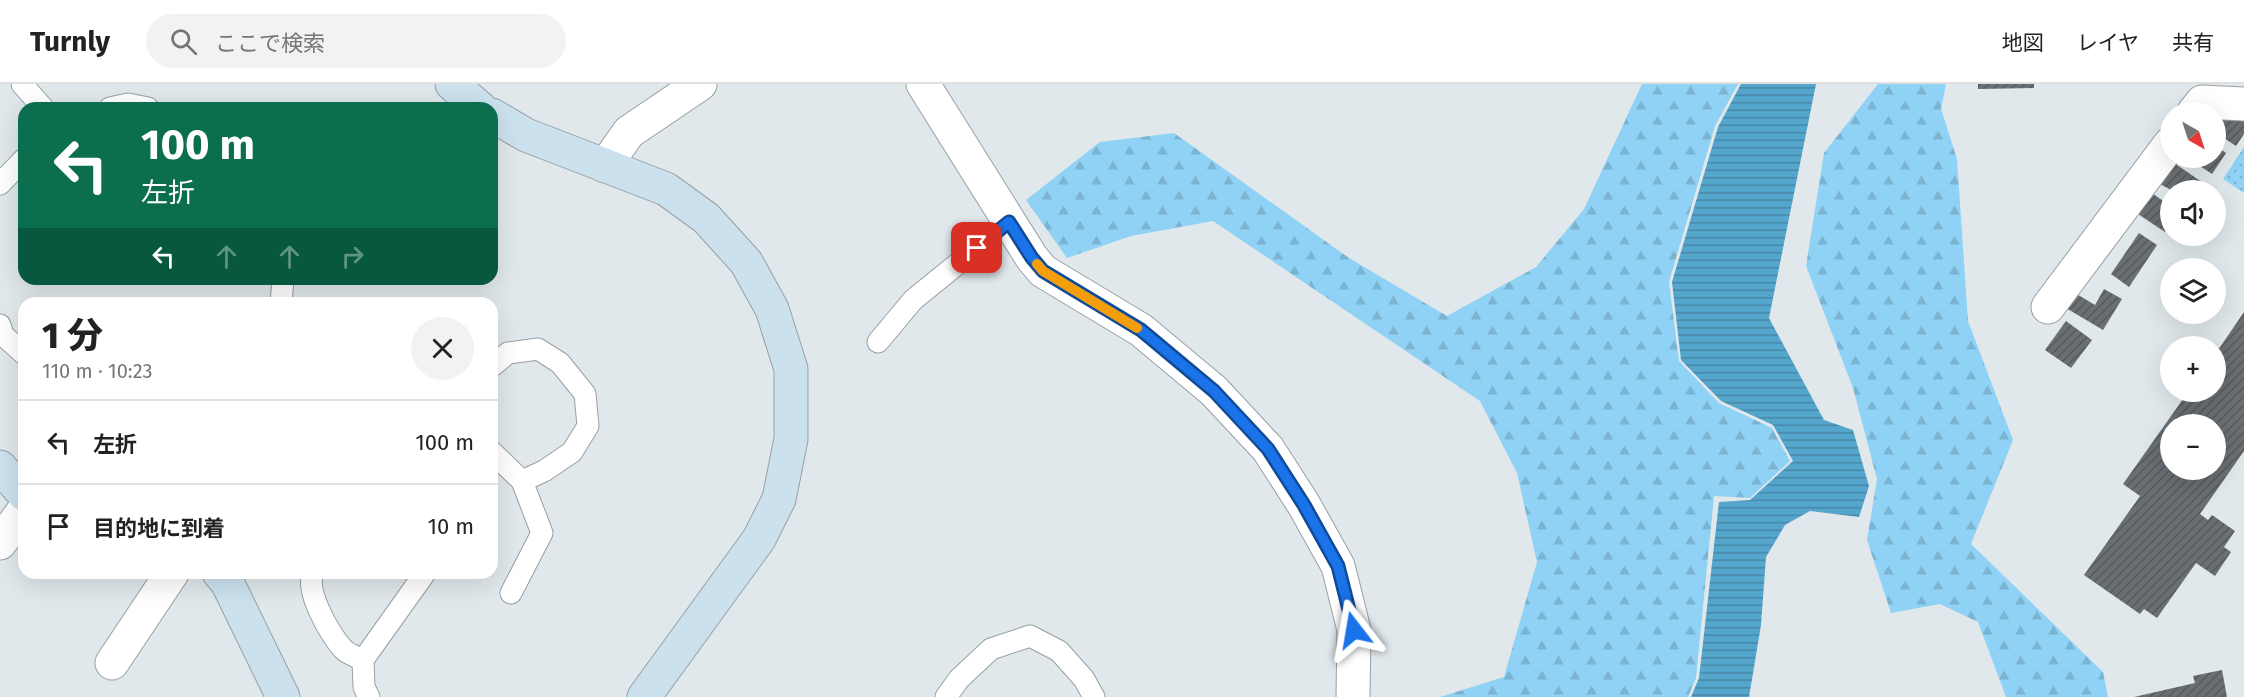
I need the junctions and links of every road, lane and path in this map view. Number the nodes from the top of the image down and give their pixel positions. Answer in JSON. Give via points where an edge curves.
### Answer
{"nodes":[{"id":1,"x":22,"y":84,"type":"edge"},
{"id":2,"x":452,"y":84,"type":"edge"},
{"id":3,"x":700,"y":84,"type":"edge"},
{"id":4,"x":923,"y":84,"type":"edge"},
{"id":5,"x":38,"y":102,"type":"edge"},
{"id":6,"x":473,"y":102,"type":"edge"},
{"id":7,"x":2226,"y":103,"type":"edge"},
{"id":8,"x":2244,"y":104,"type":"edge"},
{"id":9,"x":498,"y":119,"type":"edge"},
{"id":10,"x":2160,"y":161,"type":"edge"},
{"id":11,"x":18,"y":165,"type":"edge"},
{"id":12,"x":605,"y":166,"type":"junction"},
{"id":13,"x":0,"y":184,"type":"edge"},
{"id":14,"x":1009,"y":222,"type":"junction"},
{"id":15,"x":2048,"y":306,"type":"dead end"},
{"id":16,"x":0,"y":325,"type":"edge"},
{"id":17,"x":878,"y":342,"type":"dead end"},
{"id":18,"x":18,"y":349,"type":"edge"},
{"id":19,"x":498,"y":361,"type":"edge"},
{"id":20,"x":498,"y":458,"type":"edge"},
{"id":21,"x":0,"y":467,"type":"edge"},
{"id":22,"x":522,"y":481,"type":"junction"},
{"id":23,"x":18,"y":487,"type":"edge"},
{"id":24,"x":18,"y":518,"type":"edge"},
{"id":25,"x":0,"y":543,"type":"edge"},
{"id":26,"x":168,"y":579,"type":"edge"},
{"id":27,"x":224,"y":579,"type":"edge"},
{"id":28,"x":310,"y":579,"type":"edge"},
{"id":29,"x":420,"y":579,"type":"edge"},
{"id":30,"x":511,"y":593,"type":"dead end"},
{"id":31,"x":363,"y":660,"type":"junction"},
{"id":32,"x":112,"y":663,"type":"dead end"},
{"id":33,"x":283,"y":697,"type":"edge"},
{"id":34,"x":369,"y":697,"type":"edge"},
{"id":35,"x":644,"y":697,"type":"edge"},
{"id":36,"x":946,"y":697,"type":"edge"},
{"id":37,"x":1094,"y":697,"type":"edge"},
{"id":38,"x":1353,"y":697,"type":"edge"}],
"edges":[{"from":1,"to":5,"type":"lane"},
{"from":2,"to":6,"type":"street"},
{"from":3,"to":12,"type":"street","via":[[629,132]]},
{"from":4,"to":14,"type":"street"},
{"from":7,"to":8,"type":"street"},
{"from":9,"to":12,"type":"street","via":[[526,135]]},
{"from":10,"to":15,"type":"street","via":[[2118,233]]},
{"from":11,"to":13,"type":"lane"},
{"from":12,"to":35,"type":"street","via":[[666,189],[706,218],[746,262],[772,309],[791,369],[791,439],[779,500],[759,539]]},
{"from":14,"to":17,"type":"lane","via":[[913,300]]},
{"from":14,"to":38,"type":"street","via":[[1043,271],[1141,330],[1214,391],[1268,449],[1338,566],[1354,630]]},
{"from":16,"to":18,"type":"lane","via":[[3,335]]},
{"from":19,"to":22,"type":"lane","via":[[508,353],[538,349],[560,363],[585,394],[588,426],[572,452]]},
{"from":20,"to":22,"type":"lane"},
{"from":21,"to":23,"type":"street"},
{"from":22,"to":30,"type":"lane","via":[[542,533]]},
{"from":24,"to":25,"type":"street"},
{"from":26,"to":32,"type":"street"},
{"from":27,"to":33,"type":"street"},
{"from":28,"to":31,"type":"lane","via":[[315,604],[344,650]]},
{"from":29,"to":31,"type":"lane"},
{"from":31,"to":34,"type":"lane","via":[[364,687]]},
{"from":36,"to":37,"type":"lane","via":[[958,679],[991,649],[1030,636],[1059,651]]}]}
